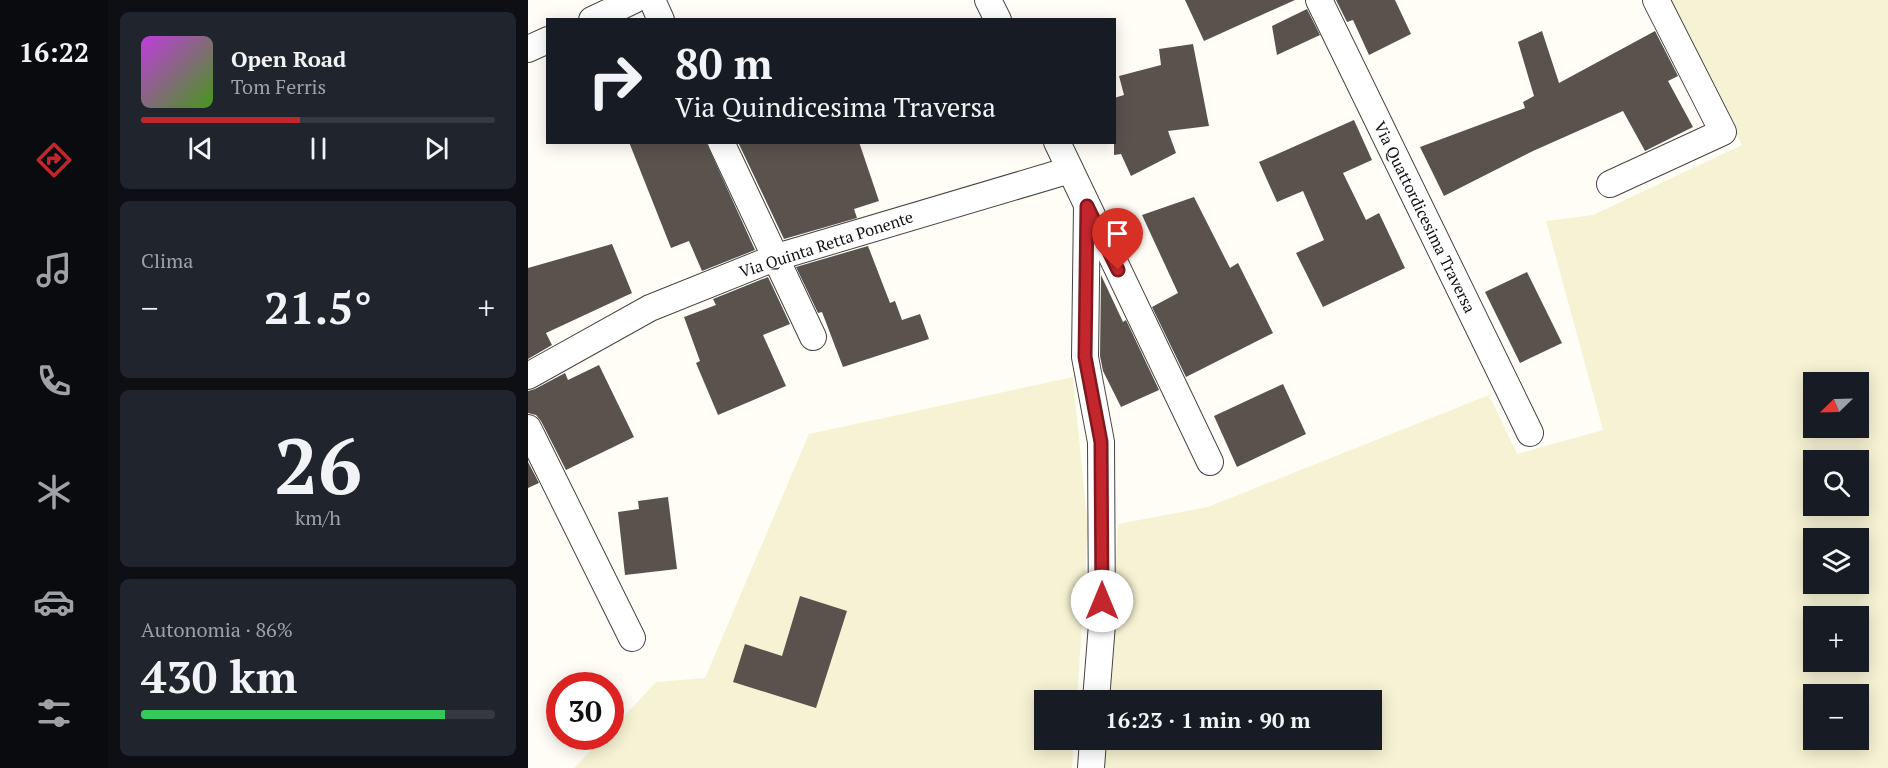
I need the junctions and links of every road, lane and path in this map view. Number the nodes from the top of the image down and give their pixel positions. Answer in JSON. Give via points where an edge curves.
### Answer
{"nodes":[{"id":1,"x":634,"y":0,"type":"edge"},
{"id":2,"x":652,"y":0,"type":"edge"},
{"id":3,"x":988,"y":0,"type":"edge"},
{"id":4,"x":1319,"y":0,"type":"edge"},
{"id":5,"x":1656,"y":0,"type":"edge"},
{"id":6,"x":596,"y":18,"type":"edge"},
{"id":7,"x":660,"y":18,"type":"edge"},
{"id":8,"x":997,"y":18,"type":"edge"},
{"id":9,"x":546,"y":41,"type":"edge"},
{"id":10,"x":528,"y":49,"type":"edge"},
{"id":11,"x":722,"y":144,"type":"edge"},
{"id":12,"x":1058,"y":144,"type":"edge"},
{"id":13,"x":1070,"y":170,"type":"junction"},
{"id":14,"x":1610,"y":184,"type":"dead end"},
{"id":15,"x":1087,"y":206,"type":"junction"},
{"id":16,"x":777,"y":257,"type":"junction"},
{"id":17,"x":813,"y":337,"type":"dead end"},
{"id":18,"x":528,"y":376,"type":"edge"},
{"id":19,"x":528,"y":428,"type":"edge"},
{"id":20,"x":1530,"y":433,"type":"dead end"},
{"id":21,"x":1210,"y":462,"type":"dead end"},
{"id":22,"x":632,"y":638,"type":"dead end"},
{"id":23,"x":1097,"y":690,"type":"edge"},
{"id":24,"x":1092,"y":750,"type":"edge"},
{"id":25,"x":1091,"y":768,"type":"edge"}],
"edges":[{"from":1,"to":6,"type":"street"},
{"from":2,"to":7,"type":"street"},
{"from":3,"to":8,"type":"street"},
{"from":4,"to":20,"type":"street","name":"Via Quattordicesima Traversa"},
{"from":5,"to":14,"type":"street","via":[[1723,132]]},
{"from":9,"to":10,"type":"street"},
{"from":11,"to":16,"type":"street"},
{"from":12,"to":13,"type":"street"},
{"from":13,"to":15,"type":"street"},
{"from":13,"to":16,"type":"street","name":"Via Quinta Retta Ponente"},
{"from":15,"to":21,"type":"street"},
{"from":15,"to":23,"type":"street","via":[[1085,357],[1101,442],[1102,624]]},
{"from":16,"to":17,"type":"street"},
{"from":16,"to":18,"type":"street","name":"Via Quinta Retta Ponente","via":[[650,308]]},
{"from":19,"to":22,"type":"street"},
{"from":24,"to":25,"type":"street"}]}
